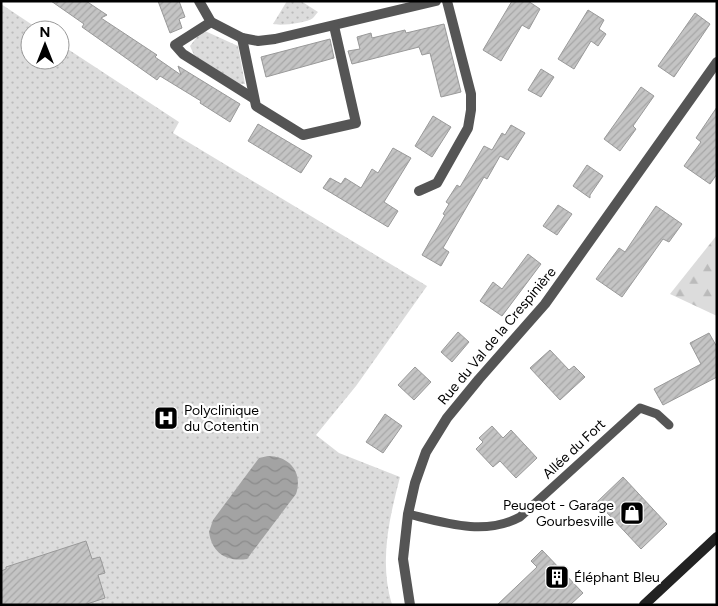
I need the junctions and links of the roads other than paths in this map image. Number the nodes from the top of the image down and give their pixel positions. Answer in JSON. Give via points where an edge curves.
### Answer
{"nodes":[{"id":1,"x":199,"y":1,"type":"edge"},
{"id":2,"x":436,"y":1,"type":"edge"},
{"id":3,"x":447,"y":1,"type":"edge"},
{"id":4,"x":211,"y":22,"type":"junction"},
{"id":5,"x":334,"y":26,"type":"junction"},
{"id":6,"x":242,"y":38,"type":"junction"},
{"id":7,"x":717,"y":62,"type":"edge"},
{"id":8,"x":254,"y":98,"type":"junction"},
{"id":9,"x":419,"y":191,"type":"dead end"},
{"id":10,"x":668,"y":425,"type":"dead end"},
{"id":11,"x":408,"y":514,"type":"junction"},
{"id":12,"x":717,"y":537,"type":"edge"},
{"id":13,"x":410,"y":605,"type":"edge"},
{"id":14,"x":644,"y":605,"type":"edge"}],
"edges":[{"from":1,"to":4,"type":"street"},
{"from":2,"to":5,"type":"street"},
{"from":3,"to":9,"type":"street","via":[[471,110],[468,128],[437,183]]},
{"from":4,"to":6,"type":"street"},
{"from":4,"to":8,"type":"street","via":[[175,44],[183,54]]},
{"from":5,"to":6,"type":"street","via":[[275,39],[258,41]]},
{"from":5,"to":8,"type":"street","via":[[356,122],[303,135],[256,106]]},
{"from":6,"to":8,"type":"street"},
{"from":7,"to":11,"type":"street","name":"Rue du Val de la Crespinière","via":[[544,304],[447,418],[426,452]]},
{"from":10,"to":11,"type":"lane","name":"Allée du Fort","via":[[657,414],[640,408],[520,517],[508,524],[482,527],[450,525]]},
{"from":11,"to":13,"type":"street","name":"Rue du Val de la Crespinière","via":[[403,559]]},
{"from":12,"to":14,"type":"main road"}]}
